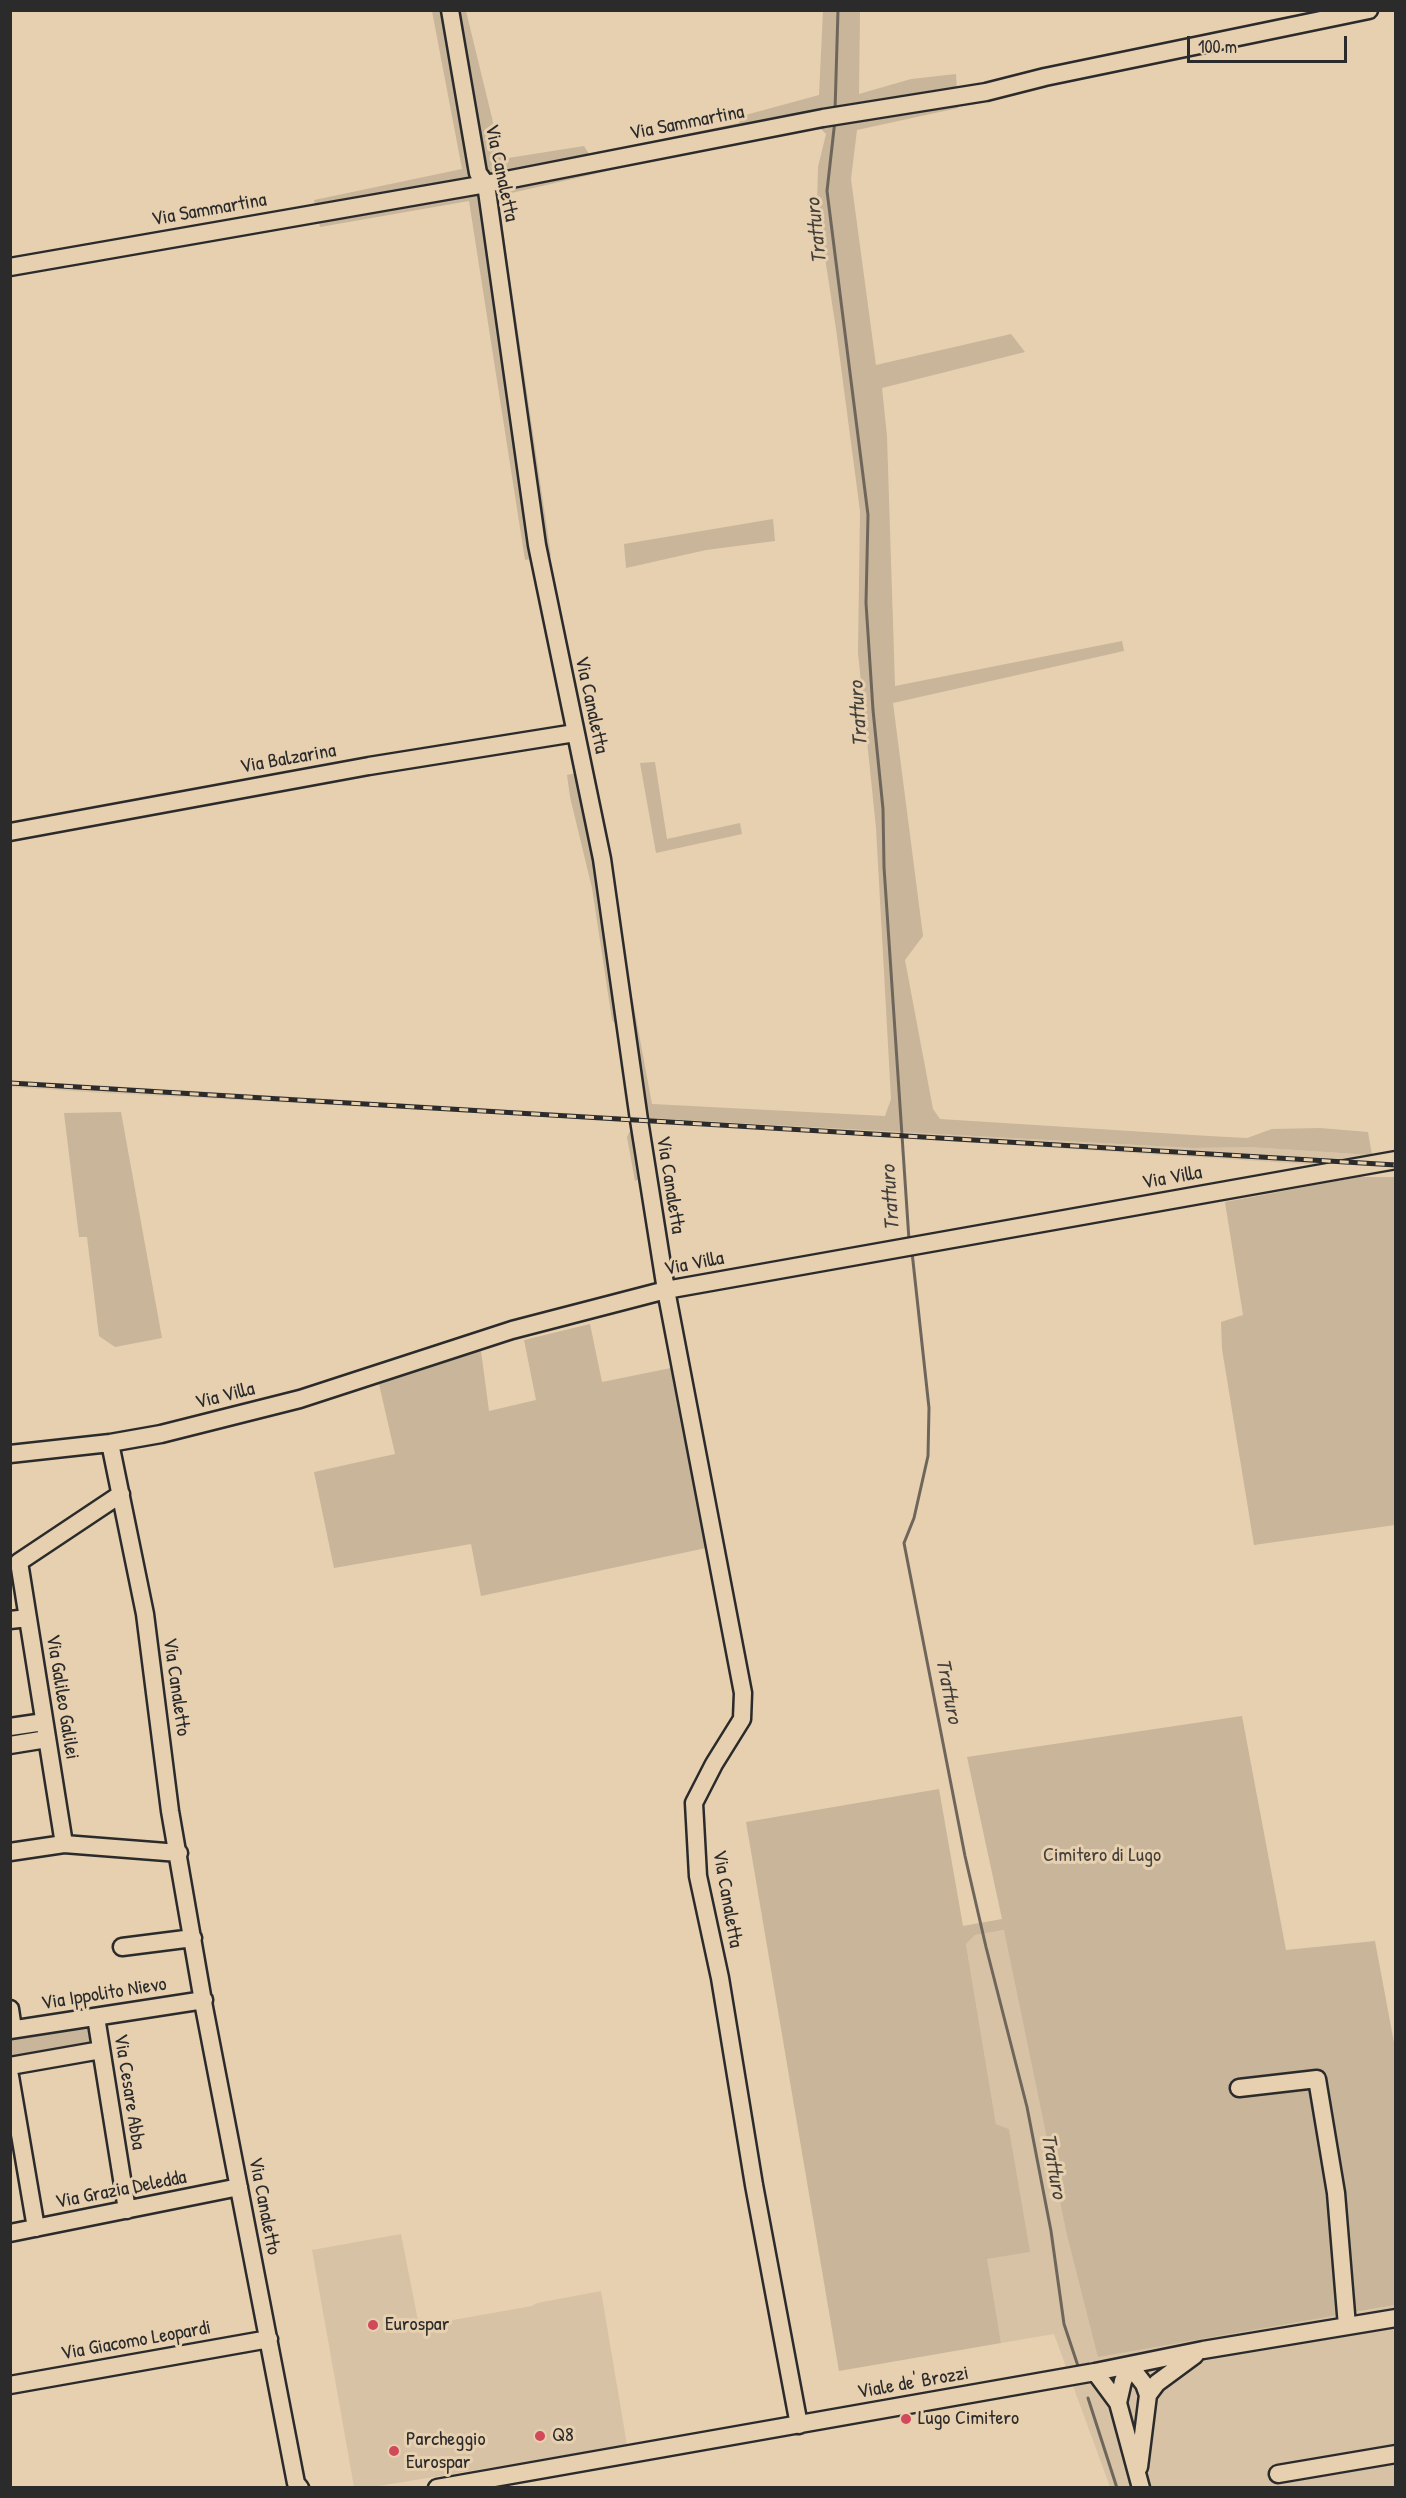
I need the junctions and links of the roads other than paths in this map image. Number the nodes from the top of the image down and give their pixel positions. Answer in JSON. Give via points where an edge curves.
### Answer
{"nodes":[{"id":1,"x":450,"y":10,"type":"edge"},
{"id":2,"x":1370,"y":10,"type":"edge"},
{"id":3,"x":486,"y":184,"type":"junction"},
{"id":4,"x":10,"y":267,"type":"edge"},
{"id":5,"x":574,"y":733,"type":"junction"},
{"id":6,"x":10,"y":832,"type":"edge"},
{"id":7,"x":1395,"y":1160,"type":"edge"},
{"id":8,"x":666,"y":1290,"type":"junction"},
{"id":9,"x":110,"y":1443,"type":"junction"},
{"id":10,"x":10,"y":1454,"type":"edge"},
{"id":11,"x":121,"y":1494,"type":"junction"},
{"id":12,"x":15,"y":1559,"type":"edge"},
{"id":13,"x":28,"y":1618,"type":"junction"},
{"id":14,"x":10,"y":1620,"type":"edge"},
{"id":15,"x":44,"y":1722,"type":"junction"},
{"id":16,"x":10,"y":1727,"type":"edge"},
{"id":17,"x":47,"y":1739,"type":"junction"},
{"id":18,"x":10,"y":1745,"type":"edge"},
{"id":19,"x":64,"y":1844,"type":"junction"},
{"id":20,"x":10,"y":1852,"type":"edge"},
{"id":21,"x":179,"y":1853,"type":"junction"},
{"id":22,"x":193,"y":1938,"type":"junction"},
{"id":23,"x":122,"y":1947,"type":"dead end"},
{"id":24,"x":204,"y":2000,"type":"junction"},
{"id":25,"x":10,"y":2009,"type":"edge"},
{"id":26,"x":96,"y":2017,"type":"junction"},
{"id":27,"x":12,"y":2030,"type":"edge"},
{"id":28,"x":101,"y":2050,"type":"junction"},
{"id":29,"x":10,"y":2066,"type":"edge"},
{"id":30,"x":10,"y":2076,"type":"edge"},
{"id":31,"x":1239,"y":2088,"type":"dead end"},
{"id":32,"x":239,"y":2187,"type":"junction"},
{"id":33,"x":127,"y":2210,"type":"junction"},
{"id":34,"x":36,"y":2228,"type":"junction"},
{"id":35,"x":10,"y":2233,"type":"edge"},
{"id":36,"x":1395,"y":2318,"type":"edge"},
{"id":37,"x":1347,"y":2326,"type":"junction"},
{"id":38,"x":269,"y":2339,"type":"junction"},
{"id":39,"x":1203,"y":2350,"type":"junction"},
{"id":40,"x":1130,"y":2366,"type":"junction"},
{"id":41,"x":1095,"y":2372,"type":"junction"},
{"id":42,"x":10,"y":2385,"type":"edge"},
{"id":43,"x":1148,"y":2395,"type":"junction"},
{"id":44,"x":1118,"y":2403,"type":"junction"},
{"id":45,"x":799,"y":2425,"type":"junction"},
{"id":46,"x":1395,"y":2454,"type":"edge"},
{"id":47,"x":1278,"y":2474,"type":"dead end"},
{"id":48,"x":1139,"y":2482,"type":"edge"},
{"id":49,"x":297,"y":2486,"type":"edge"},
{"id":50,"x":437,"y":2487,"type":"edge"}],
"edges":[{"from":1,"to":3,"type":"street","name":"Via Canaletta","via":[[478,173]]},
{"from":2,"to":3,"type":"street","name":"Via Sammartina","via":[[986,92],[835,116]]},
{"from":3,"to":4,"type":"street","name":"Via Sammartina"},
{"from":3,"to":5,"type":"street","name":"Via Canaletta","via":[[537,545]]},
{"from":5,"to":6,"type":"street","name":"Via Balzarina"},
{"from":5,"to":8,"type":"street","name":"Via Canaletta","via":[[602,859]]},
{"from":7,"to":8,"type":"street","name":"Via Villa"},
{"from":8,"to":9,"type":"street","name":"Via Villa","via":[[512,1330],[300,1399]]},
{"from":8,"to":45,"type":"street","name":"Via Canaletta","via":[[743,1693],[742,1719],[694,1803],[698,1876],[720,1977]]},
{"from":9,"to":10,"type":"street","name":"Via Villa"},
{"from":9,"to":11,"type":"street","name":"Via Canaletto"},
{"from":11,"to":12,"type":"street","name":"Via Galileo Galilei"},
{"from":11,"to":21,"type":"street","name":"Via Canaletto","via":[[145,1614]]},
{"from":12,"to":13,"type":"street","name":"Via Galileo Galilei"},
{"from":13,"to":14,"type":"street"},
{"from":13,"to":15,"type":"street","name":"Via Galileo Galilei"},
{"from":15,"to":16,"type":"street"},
{"from":15,"to":17,"type":"street","name":"Via Galileo Galilei"},
{"from":17,"to":18,"type":"street"},
{"from":17,"to":19,"type":"street","name":"Via Galileo Galilei"},
{"from":19,"to":20,"type":"street"},
{"from":19,"to":21,"type":"street"},
{"from":21,"to":22,"type":"street","name":"Via Canaletto"},
{"from":22,"to":23,"type":"street"},
{"from":22,"to":24,"type":"street","name":"Via Canaletto"},
{"from":24,"to":26,"type":"street","name":"Via Ippolito Nievo"},
{"from":24,"to":32,"type":"street","name":"Via Canaletto"},
{"from":25,"to":27,"type":"street"},
{"from":26,"to":27,"type":"street","name":"Via Ippolito Nievo"},
{"from":26,"to":28,"type":"street","name":"Via Cesare Abba"},
{"from":28,"to":29,"type":"street"},
{"from":28,"to":33,"type":"street","name":"Via Cesare Abba"},
{"from":30,"to":34,"type":"street"},
{"from":31,"to":37,"type":"street","via":[[1317,2079],[1336,2193]]},
{"from":32,"to":33,"type":"street","name":"Via Grazia Deledda"},
{"from":32,"to":38,"type":"street","name":"Via Canaletto"},
{"from":33,"to":34,"type":"street","name":"Via Grazia Deledda"},
{"from":34,"to":35,"type":"street","name":"Via Grazia Deledda"},
{"from":36,"to":37,"type":"street","name":"Viale de' Brozzi"},
{"from":37,"to":39,"type":"street","name":"Viale de' Brozzi"},
{"from":38,"to":42,"type":"street","name":"Via Giacomo Leopardi"},
{"from":38,"to":49,"type":"street","name":"Via Canaletto"},
{"from":39,"to":40,"type":"street","name":"Viale de' Brozzi"},
{"from":39,"to":43,"type":"street","via":[[1157,2383]]},
{"from":40,"to":41,"type":"street","name":"Viale de' Brozzi"},
{"from":40,"to":43,"type":"street"},
{"from":40,"to":44,"type":"street"},
{"from":41,"to":44,"type":"street"},
{"from":41,"to":45,"type":"street","name":"Viale de' Brozzi"},
{"from":43,"to":48,"type":"street"},
{"from":44,"to":48,"type":"street"},
{"from":45,"to":50,"type":"street","name":"Viale de' Brozzi"},
{"from":46,"to":47,"type":"street"}]}
